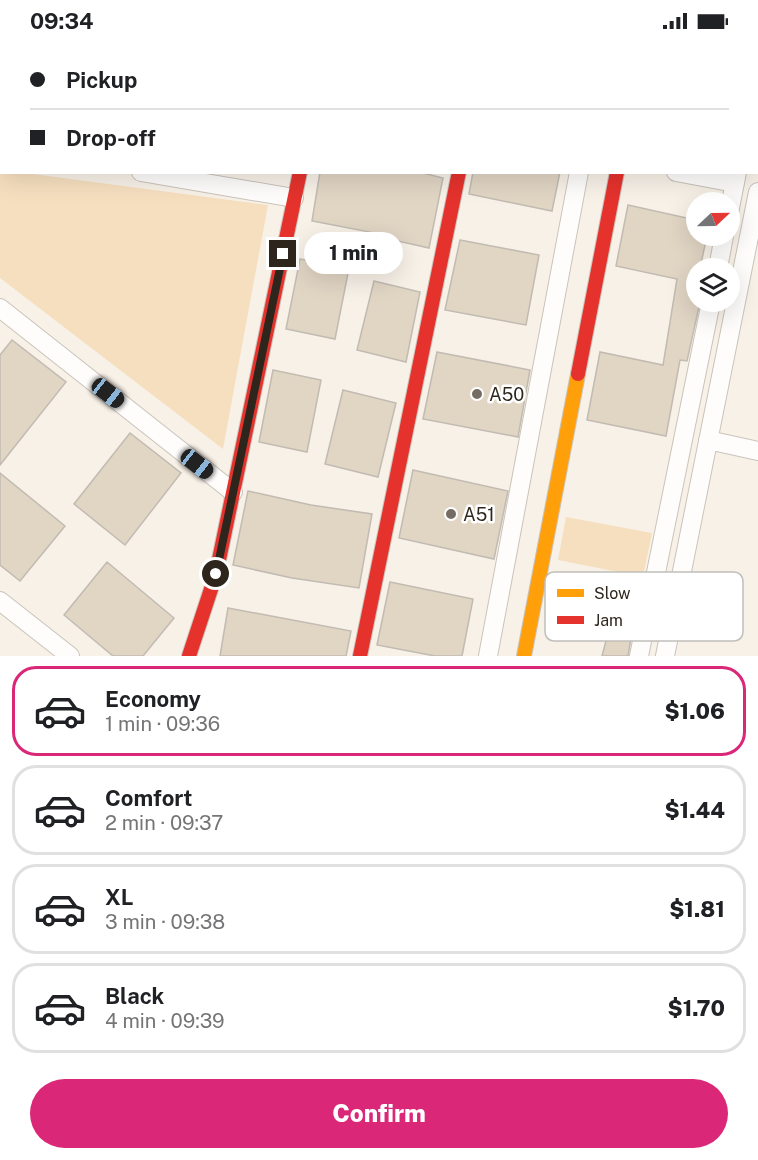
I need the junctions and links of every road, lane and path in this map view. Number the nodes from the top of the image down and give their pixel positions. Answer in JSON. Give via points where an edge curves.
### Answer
{"nodes":[{"id":1,"x":153,"y":174,"type":"edge"},
{"id":2,"x":300,"y":174,"type":"edge"},
{"id":3,"x":459,"y":174,"type":"edge"},
{"id":4,"x":579,"y":174,"type":"edge"},
{"id":5,"x":616,"y":174,"type":"edge"},
{"id":6,"x":696,"y":174,"type":"edge"},
{"id":7,"x":736,"y":178,"type":"edge"},
{"id":8,"x":758,"y":197,"type":"edge"},
{"id":9,"x":294,"y":198,"type":"junction"},
{"id":10,"x":0,"y":308,"type":"edge"},
{"id":11,"x":709,"y":312,"type":"edge"},
{"id":12,"x":708,"y":440,"type":"junction"},
{"id":13,"x":758,"y":451,"type":"edge"},
{"id":14,"x":233,"y":492,"type":"junction"},
{"id":15,"x":656,"y":572,"type":"edge"},
{"id":16,"x":682,"y":572,"type":"edge"},
{"id":17,"x":0,"y":601,"type":"edge"},
{"id":18,"x":642,"y":641,"type":"edge"},
{"id":19,"x":668,"y":641,"type":"edge"},
{"id":20,"x":70,"y":656,"type":"edge"},
{"id":21,"x":189,"y":656,"type":"edge"},
{"id":22,"x":360,"y":656,"type":"edge"},
{"id":23,"x":488,"y":656,"type":"edge"},
{"id":24,"x":524,"y":656,"type":"edge"},
{"id":25,"x":639,"y":656,"type":"edge"},
{"id":26,"x":665,"y":656,"type":"edge"}],
"edges":[{"from":1,"to":9,"type":"street"},
{"from":2,"to":9,"type":"street"},
{"from":3,"to":22,"type":"street"},
{"from":4,"to":23,"type":"street"},
{"from":5,"to":24,"type":"street"},
{"from":6,"to":7,"type":"street"},
{"from":8,"to":12,"type":"street"},
{"from":9,"to":14,"type":"street"},
{"from":10,"to":14,"type":"street"},
{"from":11,"to":15,"type":"street"},
{"from":12,"to":13,"type":"street"},
{"from":12,"to":16,"type":"street"},
{"from":14,"to":21,"type":"street","via":[[216,574]]},
{"from":17,"to":20,"type":"street"},
{"from":18,"to":25,"type":"street"},
{"from":19,"to":26,"type":"street"}]}
